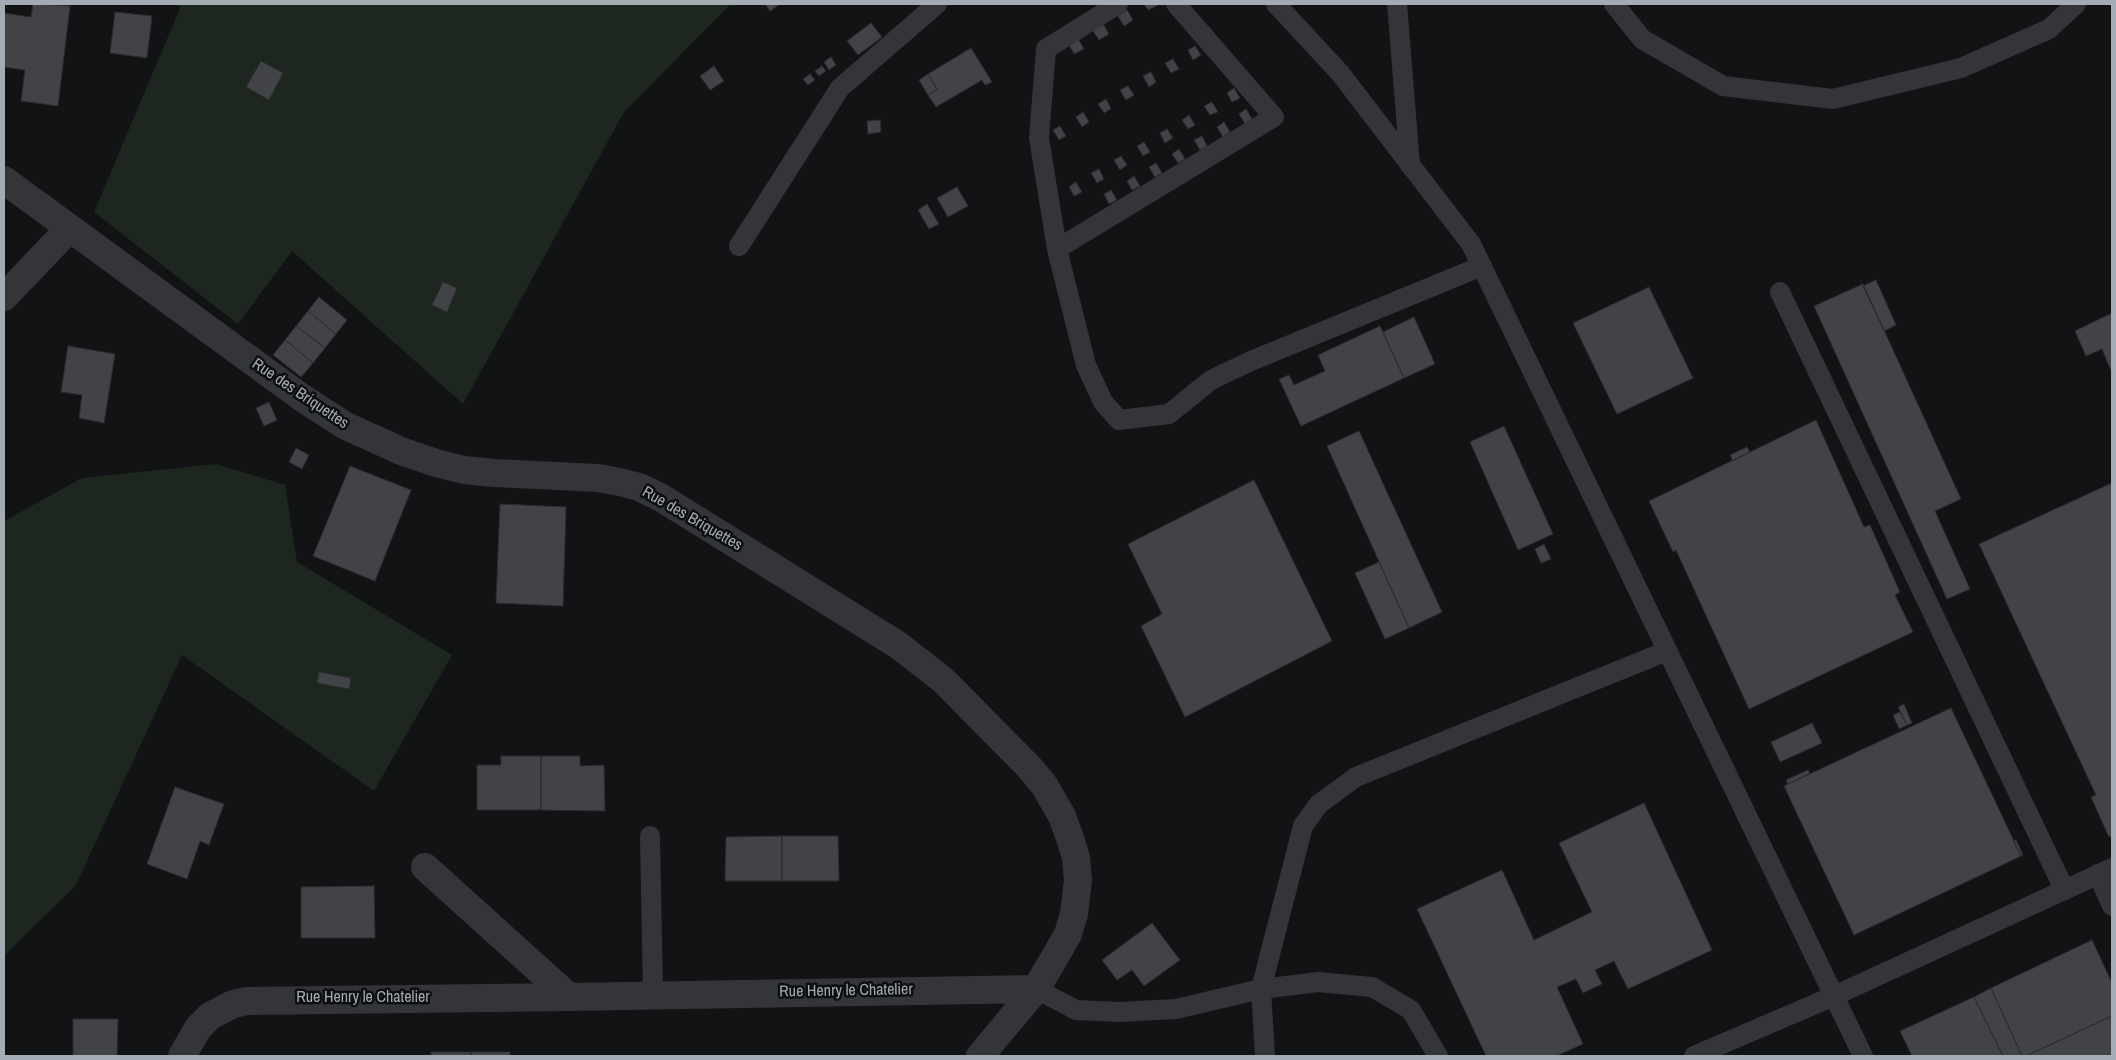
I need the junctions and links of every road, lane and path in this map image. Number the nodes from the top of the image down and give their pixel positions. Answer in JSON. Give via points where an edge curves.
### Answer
{"nodes":[{"id":1,"x":937,"y":4,"type":"edge"},
{"id":2,"x":1118,"y":4,"type":"edge"},
{"id":3,"x":1176,"y":4,"type":"edge"},
{"id":4,"x":1276,"y":4,"type":"edge"},
{"id":5,"x":1397,"y":4,"type":"edge"},
{"id":6,"x":1614,"y":4,"type":"edge"},
{"id":7,"x":2076,"y":4,"type":"edge"},
{"id":8,"x":1410,"y":164,"type":"junction"},
{"id":9,"x":4,"y":180,"type":"edge"},
{"id":10,"x":69,"y":229,"type":"junction"},
{"id":11,"x":738,"y":246,"type":"dead end"},
{"id":12,"x":1058,"y":249,"type":"junction"},
{"id":13,"x":1482,"y":266,"type":"junction"},
{"id":14,"x":1780,"y":292,"type":"dead end"},
{"id":15,"x":4,"y":297,"type":"edge"},
{"id":16,"x":1668,"y":651,"type":"junction"},
{"id":17,"x":650,"y":836,"type":"dead end"},
{"id":18,"x":425,"y":867,"type":"dead end"},
{"id":19,"x":2105,"y":871,"type":"edge"},
{"id":20,"x":2064,"y":889,"type":"junction"},
{"id":21,"x":2112,"y":906,"type":"edge"},
{"id":22,"x":1036,"y":989,"type":"junction"},
{"id":23,"x":1261,"y":989,"type":"junction"},
{"id":24,"x":653,"y":994,"type":"junction"},
{"id":25,"x":1834,"y":996,"type":"junction"},
{"id":26,"x":569,"y":997,"type":"junction"},
{"id":27,"x":182,"y":1056,"type":"edge"},
{"id":28,"x":980,"y":1056,"type":"edge"},
{"id":29,"x":1265,"y":1056,"type":"edge"},
{"id":30,"x":1438,"y":1056,"type":"edge"},
{"id":31,"x":1694,"y":1056,"type":"edge"},
{"id":32,"x":1863,"y":1056,"type":"edge"}],
"edges":[{"from":1,"to":11,"type":"lane","via":[[840,88]]},
{"from":2,"to":12,"type":"lane","via":[[1046,49],[1038,138]]},
{"from":3,"to":12,"type":"lane","via":[[1274,117]]},
{"from":4,"to":8,"type":"lane","via":[[1340,73]]},
{"from":5,"to":8,"type":"lane"},
{"from":6,"to":7,"type":"lane","via":[[1642,39],[1723,86],[1833,99],[1961,68],[2050,29]]},
{"from":8,"to":13,"type":"lane","via":[[1471,244]]},
{"from":9,"to":10,"type":"street","name":"Rue des Briquettes"},
{"from":10,"to":15,"type":"street"},
{"from":10,"to":22,"type":"street","name":"Rue des Briquettes","via":[[300,397],[344,425],[401,451],[464,470],[598,478],[639,487],[898,644],[919,660],[959,694],[1029,766],[1053,799],[1070,838],[1078,880],[1074,914],[1068,934]]},
{"from":12,"to":13,"type":"lane","via":[[1086,365],[1103,402],[1119,420],[1170,414],[1211,380],[1250,361]]},
{"from":13,"to":16,"type":"lane"},
{"from":14,"to":20,"type":"lane"},
{"from":16,"to":23,"type":"lane","via":[[1356,777],[1319,804],[1303,826]]},
{"from":16,"to":25,"type":"lane"},
{"from":17,"to":24,"type":"lane"},
{"from":18,"to":26,"type":"street"},
{"from":19,"to":20,"type":"lane"},
{"from":19,"to":21,"type":"lane"},
{"from":20,"to":25,"type":"lane"},
{"from":22,"to":23,"type":"lane","via":[[1076,1010],[1119,1012],[1176,1009]]},
{"from":22,"to":24,"type":"street","name":"Rue Henry le Chatelier"},
{"from":22,"to":28,"type":"street"},
{"from":23,"to":29,"type":"lane"},
{"from":23,"to":30,"type":"lane","via":[[1318,982],[1372,987],[1412,1010]]},
{"from":24,"to":26,"type":"street","name":"Rue Henry le Chatelier"},
{"from":25,"to":31,"type":"lane"},
{"from":25,"to":32,"type":"lane"},
{"from":26,"to":27,"type":"street","name":"Rue Henry le Chatelier","via":[[248,1000],[210,1016],[198,1028]]}]}
